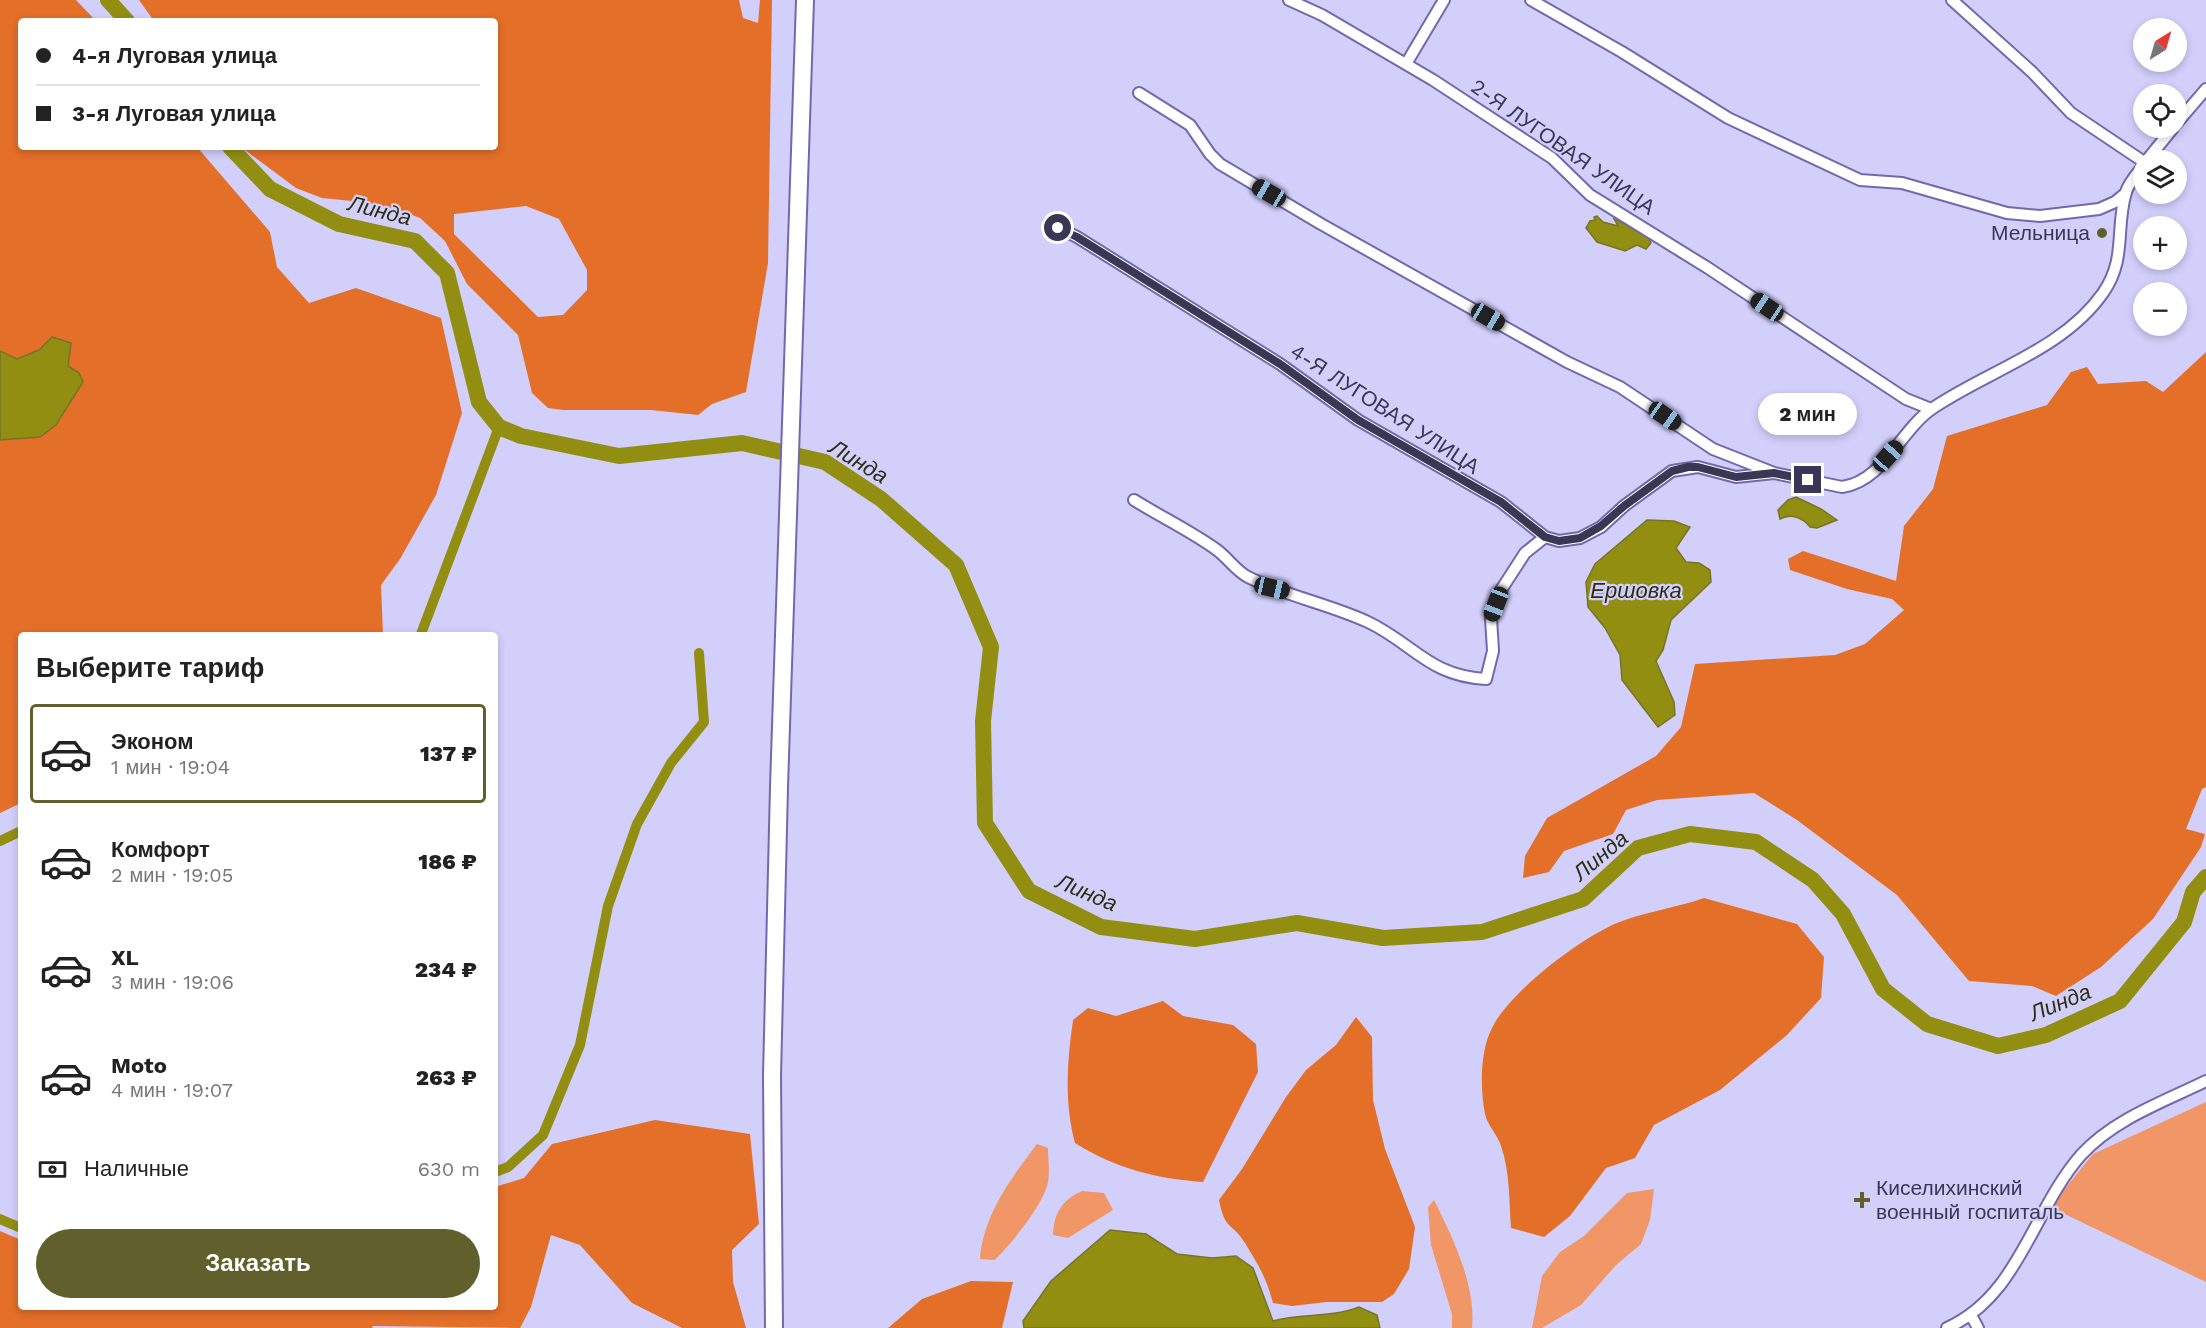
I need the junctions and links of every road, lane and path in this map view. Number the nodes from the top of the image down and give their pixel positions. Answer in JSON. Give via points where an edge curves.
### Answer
{"nodes":[{"id":1,"x":805,"y":0,"type":"edge"},
{"id":2,"x":1290,"y":0,"type":"edge"},
{"id":3,"x":1444,"y":0,"type":"edge"},
{"id":4,"x":1531,"y":0,"type":"edge"},
{"id":5,"x":1952,"y":0,"type":"edge"},
{"id":6,"x":1406,"y":64,"type":"junction"},
{"id":7,"x":2206,"y":89,"type":"edge"},
{"id":8,"x":1139,"y":93,"type":"dead end"},
{"id":9,"x":2187,"y":111,"type":"edge"},
{"id":10,"x":2165,"y":138,"type":"edge"},
{"id":11,"x":2155,"y":150,"type":"edge"},
{"id":12,"x":2133,"y":155,"type":"edge"},
{"id":13,"x":2133,"y":182,"type":"edge"},
{"id":14,"x":2126,"y":193,"type":"junction"},
{"id":15,"x":1049,"y":223,"type":"dead end"},
{"id":16,"x":1931,"y":409,"type":"junction"},
{"id":17,"x":1774,"y":473,"type":"junction"},
{"id":18,"x":1134,"y":500,"type":"dead end"},
{"id":19,"x":1545,"y":537,"type":"junction"},
{"id":20,"x":2206,"y":1082,"type":"edge"},
{"id":21,"x":1971,"y":1316,"type":"junction"},
{"id":22,"x":774,"y":1328,"type":"edge"},
{"id":23,"x":1947,"y":1328,"type":"edge"},
{"id":24,"x":1978,"y":1328,"type":"edge"}],
"edges":[{"from":1,"to":22,"type":"main road","via":[[772,1076]]},
{"from":2,"to":6,"type":"street","name":"2-Я ЛУГОВАЯ УЛИЦА"},
{"from":3,"to":6,"type":"street"},
{"from":4,"to":14,"type":"street","via":[[1728,118],[1860,180],[1902,183],[2007,213],[2040,216],[2099,208]]},
{"from":5,"to":12,"type":"street","via":[[2071,113]]},
{"from":6,"to":16,"type":"street","name":"2-Я ЛУГОВАЯ УЛИЦА","via":[[1543,152],[1590,195],[1906,399]]},
{"from":7,"to":9,"type":"street"},
{"from":8,"to":17,"type":"street","via":[[1190,125],[1220,164],[1567,362],[1620,387],[1713,449]]},
{"from":10,"to":11,"type":"street"},
{"from":13,"to":14,"type":"street"},
{"from":14,"to":16,"type":"street","via":[[2117,264],[2082,320]]},
{"from":15,"to":19,"type":"street","name":"4-Я ЛУГОВАЯ УЛИЦА","via":[[1280,364],[1358,420],[1501,502]]},
{"from":16,"to":17,"type":"street","via":[[1874,471],[1853,485],[1842,487]]},
{"from":17,"to":19,"type":"street","via":[[1736,477],[1698,467],[1672,471],[1580,538],[1559,541]]},
{"from":18,"to":19,"type":"street","via":[[1218,550],[1245,575],[1370,623],[1432,665],[1460,678],[1486,679],[1493,651],[1491,618],[1501,590],[1525,553]]},
{"from":20,"to":21,"type":"street","via":[[2127,1119],[2089,1147],[2060,1184],[2000,1288]]},
{"from":21,"to":23,"type":"street"},
{"from":21,"to":24,"type":"street"}]}
